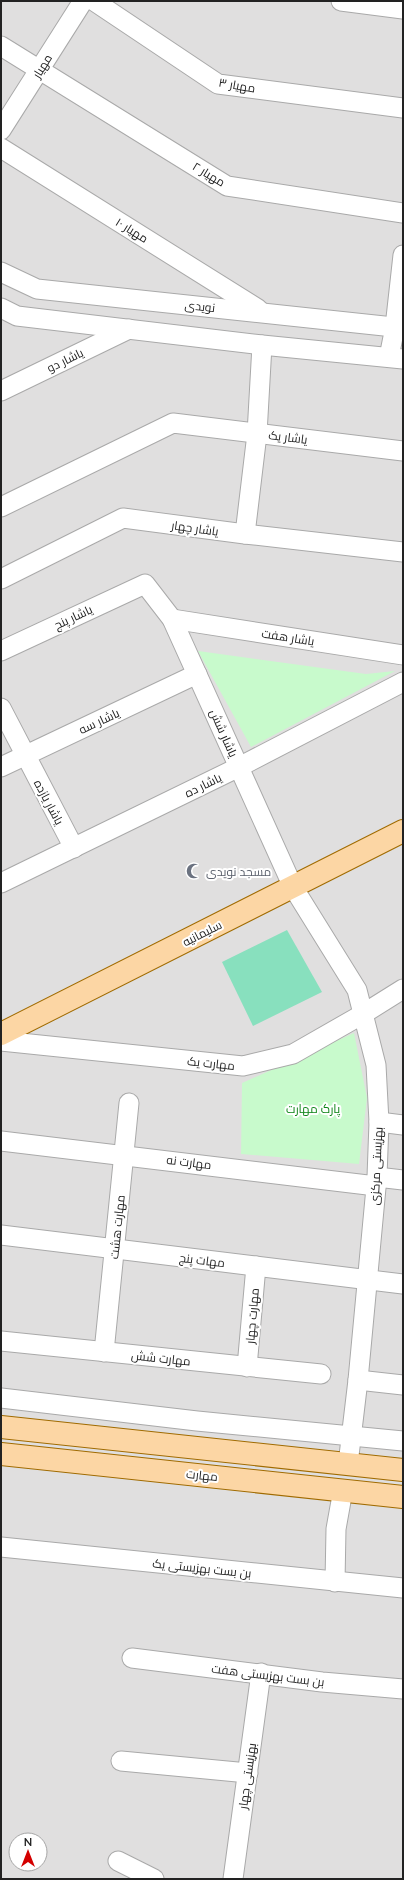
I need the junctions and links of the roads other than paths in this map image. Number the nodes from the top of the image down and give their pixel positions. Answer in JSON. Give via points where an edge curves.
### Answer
{"nodes":[{"id":1,"x":83,"y":1,"type":"edge"},
{"id":2,"x":94,"y":1,"type":"edge"},
{"id":3,"x":341,"y":1,"type":"edge"},
{"id":4,"x":403,"y":9,"type":"edge"},
{"id":5,"x":1,"y":46,"type":"edge"},
{"id":6,"x":40,"y":70,"type":"junction"},
{"id":7,"x":403,"y":108,"type":"edge"},
{"id":8,"x":1,"y":130,"type":"edge"},
{"id":9,"x":1,"y":148,"type":"edge"},
{"id":10,"x":403,"y":213,"type":"edge"},
{"id":11,"x":403,"y":254,"type":"edge"},
{"id":12,"x":1,"y":272,"type":"edge"},
{"id":13,"x":1,"y":308,"type":"edge"},
{"id":14,"x":262,"y":312,"type":"junction"},
{"id":15,"x":399,"y":327,"type":"edge"},
{"id":16,"x":129,"y":329,"type":"junction"},
{"id":17,"x":262,"y":345,"type":"junction"},
{"id":18,"x":396,"y":358,"type":"edge"},
{"id":19,"x":1,"y":391,"type":"edge"},
{"id":20,"x":257,"y":434,"type":"junction"},
{"id":21,"x":403,"y":450,"type":"edge"},
{"id":22,"x":1,"y":507,"type":"edge"},
{"id":23,"x":245,"y":534,"type":"junction"},
{"id":24,"x":403,"y":552,"type":"edge"},
{"id":25,"x":1,"y":579,"type":"edge"},
{"id":26,"x":145,"y":584,"type":"joint"},
{"id":27,"x":172,"y":619,"type":"junction"},
{"id":28,"x":1,"y":651,"type":"edge"},
{"id":29,"x":403,"y":655,"type":"edge"},
{"id":30,"x":197,"y":674,"type":"junction"},
{"id":31,"x":403,"y":682,"type":"edge"},
{"id":32,"x":1,"y":708,"type":"edge"},
{"id":33,"x":25,"y":756,"type":"junction"},
{"id":34,"x":1,"y":767,"type":"edge"},
{"id":35,"x":239,"y":767,"type":"junction"},
{"id":36,"x":403,"y":831,"type":"edge"},
{"id":37,"x":74,"y":848,"type":"junction"},
{"id":38,"x":1,"y":883,"type":"edge"},
{"id":39,"x":293,"y":887,"type":"junction"},
{"id":40,"x":403,"y":989,"type":"edge"},
{"id":41,"x":363,"y":1014,"type":"junction"},
{"id":42,"x":1,"y":1034,"type":"edge"},
{"id":43,"x":1,"y":1041,"type":"edge"},
{"id":44,"x":129,"y":1102,"type":"dead end"},
{"id":45,"x":379,"y":1122,"type":"junction"},
{"id":46,"x":403,"y":1125,"type":"edge"},
{"id":47,"x":1,"y":1141,"type":"edge"},
{"id":48,"x":124,"y":1154,"type":"junction"},
{"id":49,"x":403,"y":1180,"type":"edge"},
{"id":50,"x":376,"y":1181,"type":"junction"},
{"id":51,"x":1,"y":1235,"type":"edge"},
{"id":52,"x":115,"y":1249,"type":"junction"},
{"id":53,"x":256,"y":1266,"type":"junction"},
{"id":54,"x":368,"y":1280,"type":"junction"},
{"id":55,"x":403,"y":1284,"type":"edge"},
{"id":56,"x":1,"y":1341,"type":"edge"},
{"id":57,"x":104,"y":1352,"type":"junction"},
{"id":58,"x":247,"y":1366,"type":"junction"},
{"id":59,"x":321,"y":1374,"type":"dead end"},
{"id":60,"x":358,"y":1380,"type":"junction"},
{"id":61,"x":403,"y":1385,"type":"edge"},
{"id":62,"x":1,"y":1398,"type":"edge"},
{"id":63,"x":1,"y":1427,"type":"edge"},
{"id":64,"x":350,"y":1437,"type":"junction"},
{"id":65,"x":403,"y":1441,"type":"edge"},
{"id":66,"x":1,"y":1454,"type":"edge"},
{"id":67,"x":348,"y":1464,"type":"junction"},
{"id":68,"x":403,"y":1470,"type":"edge"},
{"id":69,"x":342,"y":1490,"type":"junction"},
{"id":70,"x":403,"y":1496,"type":"edge"},
{"id":71,"x":1,"y":1548,"type":"edge"},
{"id":72,"x":335,"y":1582,"type":"junction"},
{"id":73,"x":403,"y":1588,"type":"edge"},
{"id":74,"x":132,"y":1658,"type":"dead end"},
{"id":75,"x":261,"y":1673,"type":"junction"},
{"id":76,"x":403,"y":1688,"type":"edge"},
{"id":77,"x":121,"y":1761,"type":"dead end"},
{"id":78,"x":248,"y":1774,"type":"junction"},
{"id":79,"x":118,"y":1861,"type":"dead end"},
{"id":80,"x":154,"y":1879,"type":"edge"},
{"id":81,"x":232,"y":1879,"type":"edge"}],
"edges":[{"from":1,"to":6,"type":"street","name":"مهیار"},
{"from":2,"to":7,"type":"street","name":"مهیار ۳","via":[[218,84]]},
{"from":3,"to":4,"type":"street"},
{"from":5,"to":6,"type":"street"},
{"from":6,"to":8,"type":"street","name":"مهیار"},
{"from":6,"to":10,"type":"street","name":"مهیار ۲","via":[[227,186]]},
{"from":9,"to":14,"type":"street","name":"مهیار ۱۰"},
{"from":11,"to":15,"type":"street"},
{"from":12,"to":14,"type":"street","name":"نویدی","via":[[37,289]]},
{"from":13,"to":16,"type":"street","via":[[17,316]]},
{"from":14,"to":15,"type":"street","name":"نویدی"},
{"from":15,"to":18,"type":"street"},
{"from":16,"to":17,"type":"street"},
{"from":16,"to":19,"type":"street","name":"یاشار دو"},
{"from":17,"to":18,"type":"street"},
{"from":17,"to":20,"type":"street"},
{"from":20,"to":21,"type":"street","name":"یاشار یک"},
{"from":20,"to":22,"type":"street","name":"یاشار یک","via":[[173,423]]},
{"from":20,"to":23,"type":"street"},
{"from":23,"to":24,"type":"street","name":"یاشار چهار"},
{"from":23,"to":25,"type":"street","name":"یاشار چهار","via":[[123,518]]},
{"from":26,"to":27,"type":"street","name":"یاشار شش"},
{"from":26,"to":28,"type":"street","name":"یاشار پنج"},
{"from":27,"to":29,"type":"street","name":"یاشار هفت"},
{"from":27,"to":30,"type":"street","name":"یاشار شش"},
{"from":30,"to":33,"type":"street","name":"یاشار سه"},
{"from":30,"to":35,"type":"street","name":"یاشار شش"},
{"from":31,"to":35,"type":"street","name":"یاشار ده"},
{"from":32,"to":33,"type":"street","name":"یاشار یازده"},
{"from":33,"to":34,"type":"street","name":"یاشار سه"},
{"from":33,"to":37,"type":"street","name":"یاشار یازده"},
{"from":35,"to":37,"type":"street","name":"یاشار ده"},
{"from":35,"to":39,"type":"street","name":"یاشار شش"},
{"from":36,"to":39,"type":"main road","name":"سلیمانیه"},
{"from":37,"to":38,"type":"street","name":"یاشار ده"},
{"from":39,"to":41,"type":"street","name":"بهزیستی مرکزی","via":[[357,990]]},
{"from":39,"to":42,"type":"main road","name":"سلیمانیه"},
{"from":40,"to":41,"type":"street","name":"مهارت یک"},
{"from":41,"to":43,"type":"street","name":"مهارت یک","via":[[293,1054],[243,1066]]},
{"from":41,"to":45,"type":"street","name":"بهزیستی مرکزی","via":[[376,1065]]},
{"from":44,"to":48,"type":"street","name":"مهارت هشت"},
{"from":45,"to":46,"type":"street"},
{"from":45,"to":50,"type":"street","name":"بهزیستی مرکزی"},
{"from":47,"to":48,"type":"street","name":"مهارت نه"},
{"from":48,"to":50,"type":"street","name":"مهارت نه"},
{"from":48,"to":52,"type":"street","name":"مهارت هشت"},
{"from":49,"to":50,"type":"street","name":"مهارت نه"},
{"from":50,"to":54,"type":"street","name":"بهزیستی مرکزی"},
{"from":51,"to":52,"type":"street","name":"مهات پنج"},
{"from":52,"to":53,"type":"street","name":"مهات پنج"},
{"from":52,"to":57,"type":"street","name":"مهارت هشت"},
{"from":53,"to":54,"type":"street","name":"مهات پنج"},
{"from":53,"to":58,"type":"street","name":"مهارت چهار"},
{"from":54,"to":55,"type":"street","name":"مهات پنج"},
{"from":54,"to":60,"type":"street","name":"بهزیستی مرکزی"},
{"from":56,"to":57,"type":"street","name":"مهارت شش"},
{"from":57,"to":58,"type":"street","name":"مهارت شش"},
{"from":58,"to":59,"type":"street","name":"مهارت شش"},
{"from":60,"to":61,"type":"street"},
{"from":60,"to":64,"type":"street","name":"بهزیستی مرکزی"},
{"from":62,"to":64,"type":"street"},
{"from":63,"to":67,"type":"main road"},
{"from":64,"to":65,"type":"street"},
{"from":64,"to":67,"type":"street","name":"بهزیستی مرکزی"},
{"from":66,"to":69,"type":"main road","name":"مهارت"},
{"from":67,"to":68,"type":"main road"},
{"from":67,"to":69,"type":"main road"},
{"from":69,"to":70,"type":"main road","name":"مهارت"},
{"from":69,"to":72,"type":"street","via":[[336,1529]]},
{"from":71,"to":72,"type":"street","name":"بن بست بهزیستی یک"},
{"from":72,"to":73,"type":"street","name":"بن بست بهزیستی یک"},
{"from":74,"to":75,"type":"street","name":"بن بست بهزیستی هفت"},
{"from":75,"to":76,"type":"street","name":"بن بست بهزیستی هفت","via":[[322,1682]]},
{"from":75,"to":78,"type":"street","name":"بهزیستی چهار"},
{"from":77,"to":78,"type":"street"},
{"from":78,"to":81,"type":"street","name":"بهزیستی چهار"},
{"from":79,"to":80,"type":"street"}]}
